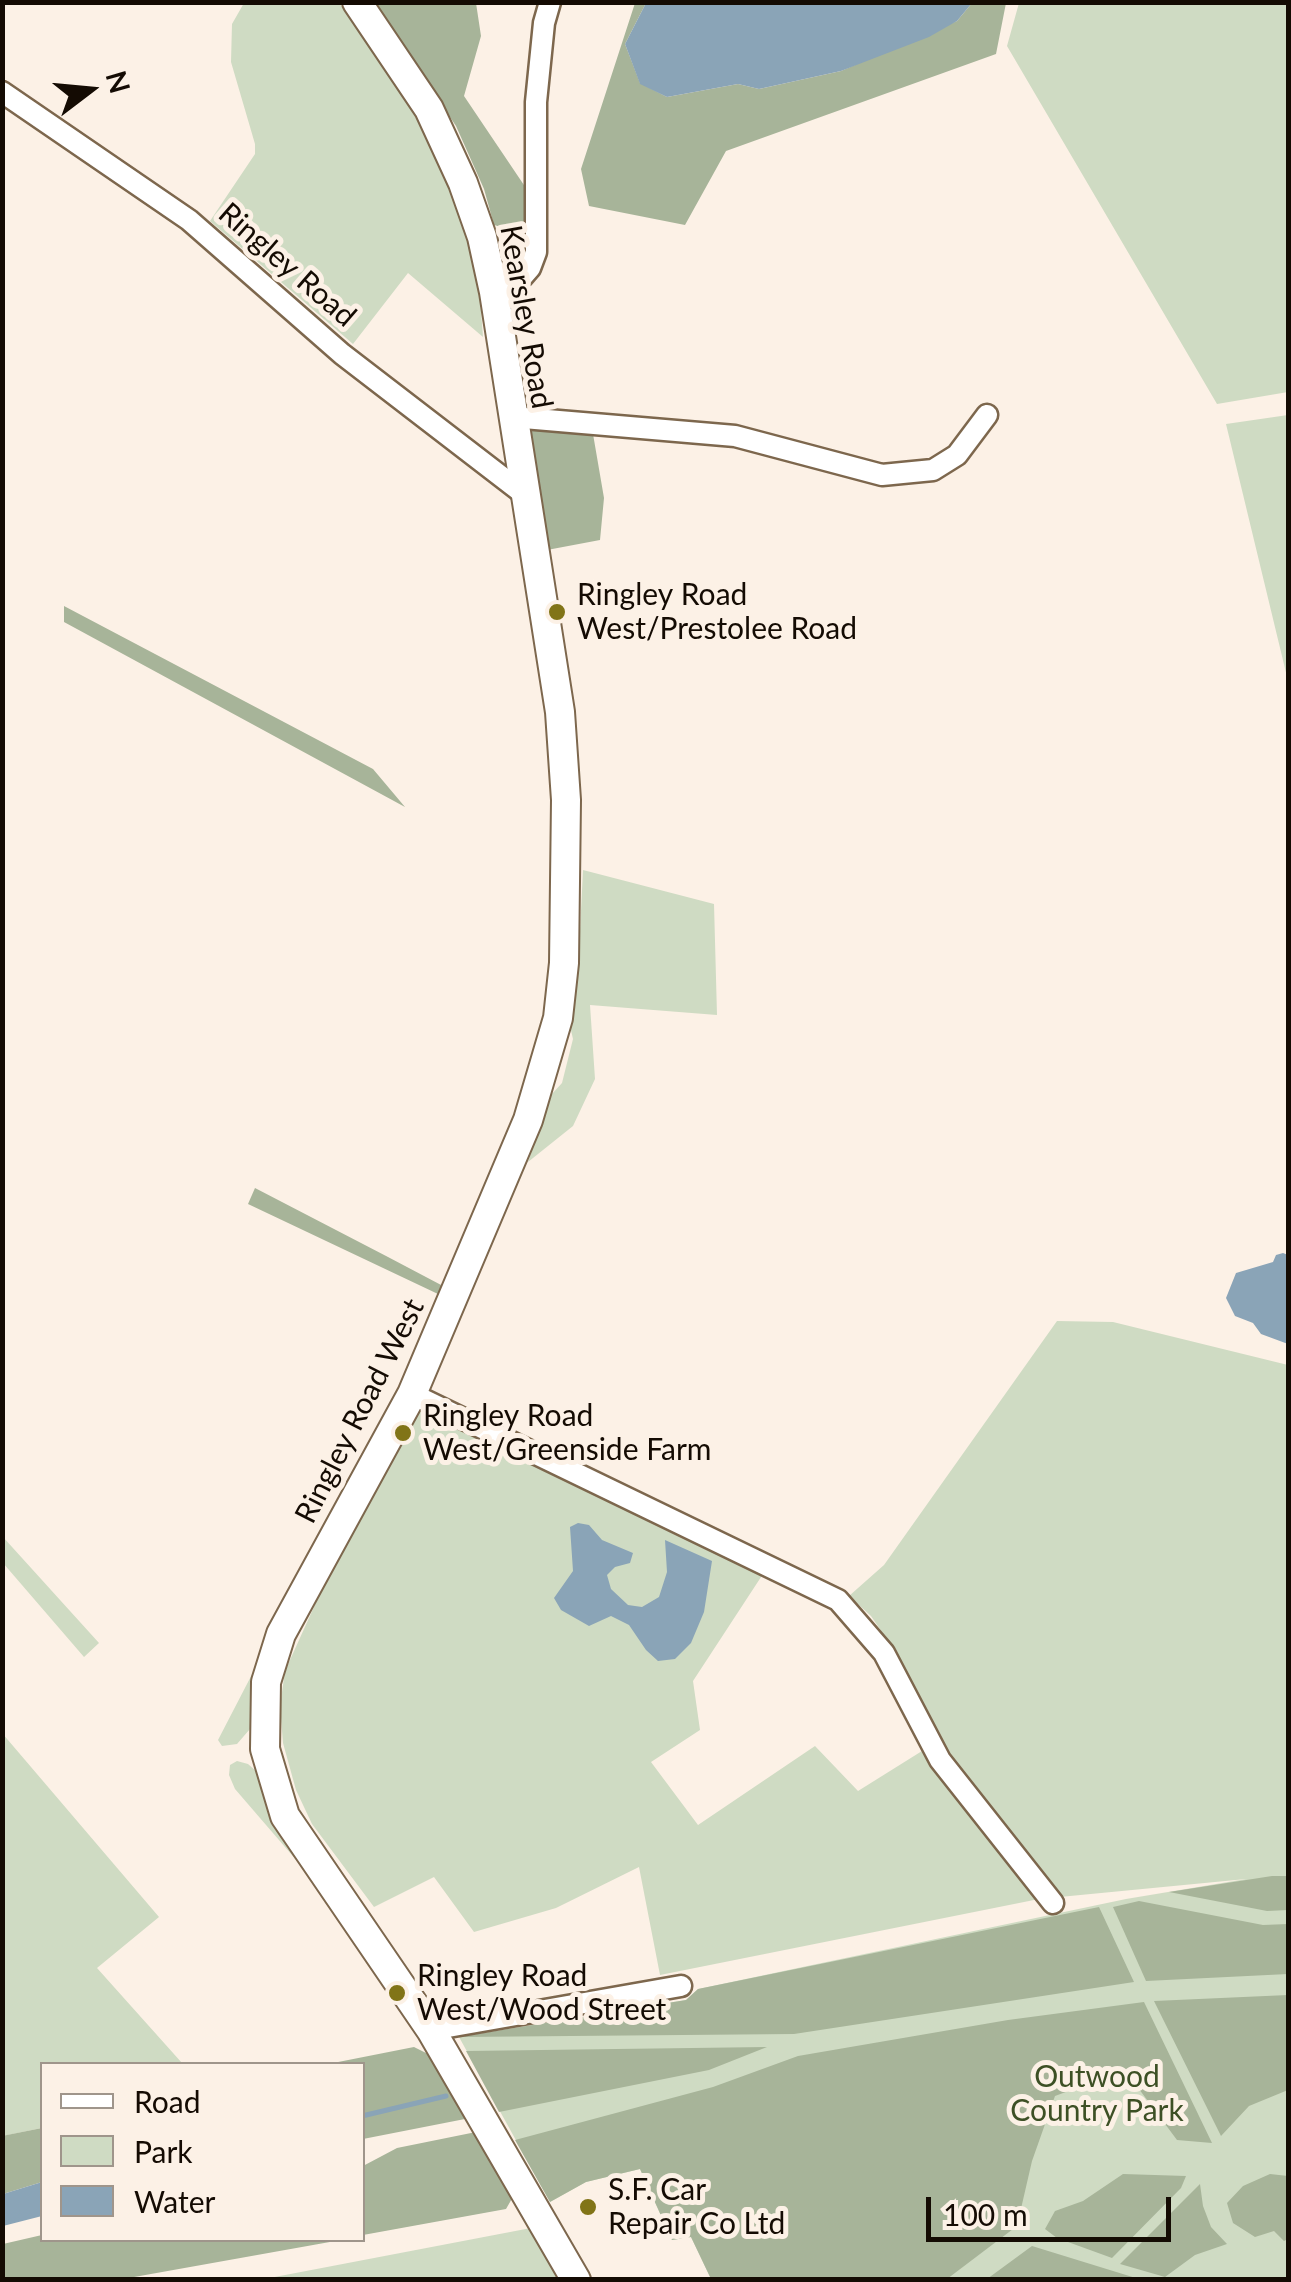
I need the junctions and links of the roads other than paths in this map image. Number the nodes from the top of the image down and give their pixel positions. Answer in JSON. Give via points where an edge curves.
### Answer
{"nodes":[{"id":1,"x":357,"y":2,"type":"edge"},
{"id":2,"x":550,"y":2,"type":"edge"},
{"id":3,"x":2,"y":92,"type":"edge"},
{"id":4,"x":494,"y":292,"type":"junction"},
{"id":5,"x":988,"y":415,"type":"dead end"},
{"id":6,"x":512,"y":417,"type":"junction"},
{"id":7,"x":524,"y":494,"type":"junction"},
{"id":8,"x":412,"y":1394,"type":"junction"},
{"id":9,"x":1053,"y":1903,"type":"dead end"},
{"id":10,"x":681,"y":1986,"type":"dead end"},
{"id":11,"x":431,"y":2030,"type":"junction"},
{"id":12,"x":576,"y":2280,"type":"edge"}],
"edges":[{"from":1,"to":4,"type":"main road","name":"Kearsley Road","via":[[429,109],[482,236]]},
{"from":2,"to":4,"type":"street","via":[[536,102],[536,252],[517,283]]},
{"from":3,"to":7,"type":"street","name":"Ringley Road","via":[[190,220],[342,354]]},
{"from":4,"to":6,"type":"main road","name":"Kearsley Road"},
{"from":5,"to":6,"type":"street","via":[[957,454],[933,470],[882,476],[735,436]]},
{"from":6,"to":7,"type":"main road","name":"Kearsley Road"},
{"from":7,"to":8,"type":"main road","name":"Ringley Road West","via":[[560,712],[566,800],[562,981],[528,1120]]},
{"from":8,"to":9,"type":"street","via":[[838,1600],[884,1653],[940,1760]]},
{"from":8,"to":11,"type":"main road","name":"Ringley Road West","via":[[282,1634],[266,1682],[264,1716],[272,1783],[284,1816]]},
{"from":10,"to":11,"type":"street"},
{"from":11,"to":12,"type":"main road","name":"Ringley Road West"}]}
